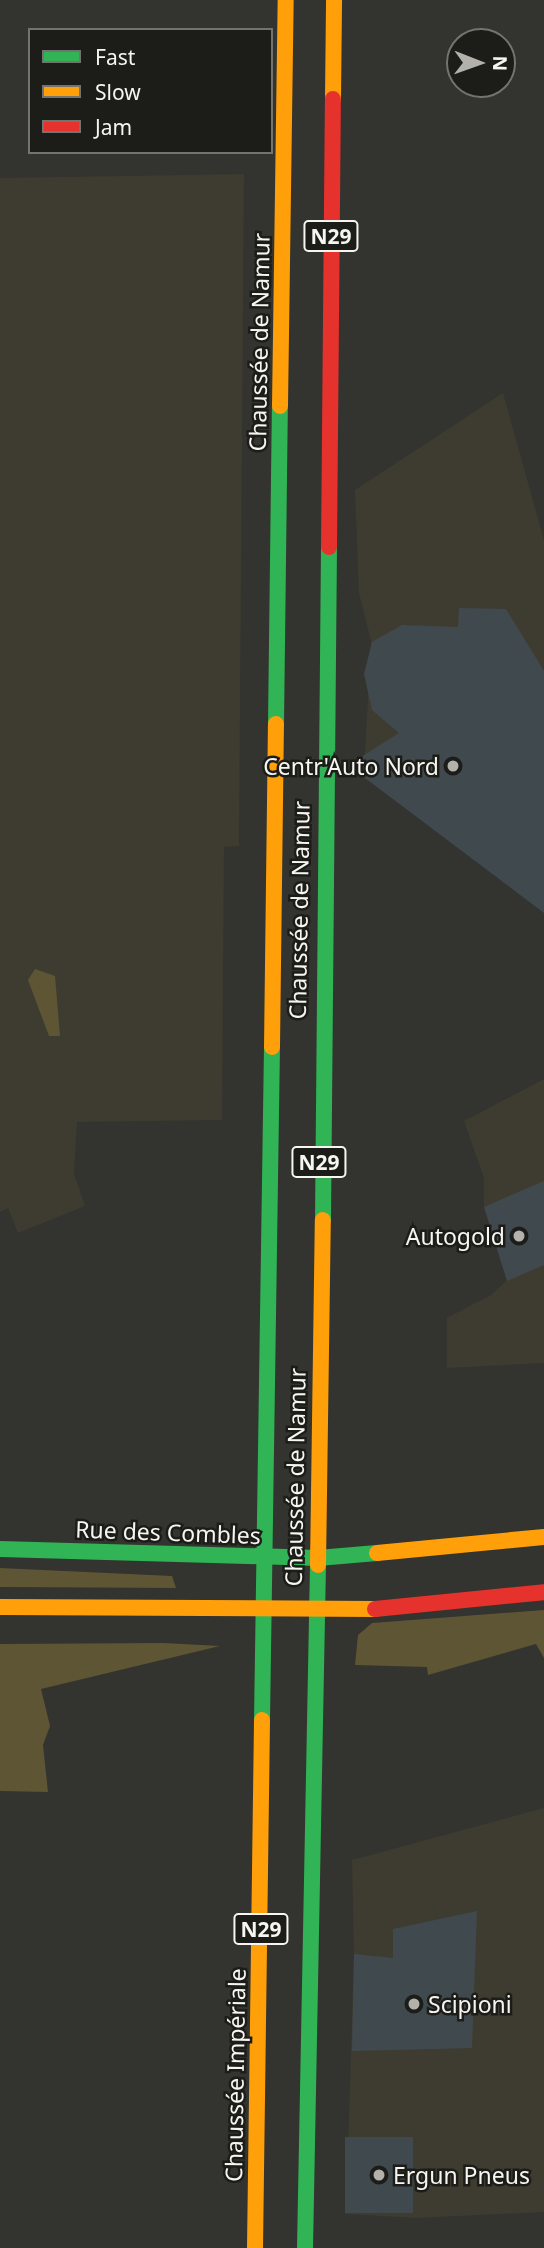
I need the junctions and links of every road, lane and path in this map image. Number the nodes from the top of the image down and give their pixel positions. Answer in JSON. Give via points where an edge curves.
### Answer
{"nodes":[{"id":1,"x":286,"y":0,"type":"edge"},
{"id":2,"x":334,"y":0,"type":"edge"},
{"id":3,"x":276,"y":903,"type":"junction"},
{"id":4,"x":295,"y":931,"type":"dead end"},
{"id":5,"x":303,"y":1256,"type":"dead end"},
{"id":6,"x":318,"y":1319,"type":"junction"},
{"id":7,"x":544,"y":1537,"type":"edge"},
{"id":8,"x":0,"y":1549,"type":"edge"},
{"id":9,"x":266,"y":1558,"type":"junction"},
{"id":10,"x":318,"y":1558,"type":"junction"},
{"id":11,"x":544,"y":1592,"type":"edge"},
{"id":12,"x":0,"y":1607,"type":"edge"},
{"id":13,"x":266,"y":1609,"type":"junction"},
{"id":14,"x":317,"y":1610,"type":"junction"},
{"id":15,"x":255,"y":2248,"type":"edge"},
{"id":16,"x":305,"y":2248,"type":"edge"}],
"edges":[{"from":1,"to":3,"type":"main road","name":"Chaussée de Namur","number":"N29"},
{"from":2,"to":6,"type":"main road","name":"Chaussée de Namur","number":"N29"},
{"from":3,"to":4,"type":"main road"},
{"from":3,"to":9,"type":"main road","name":"Chaussée de Namur","number":"N29"},
{"from":5,"to":6,"type":"main road","number":"N29"},
{"from":6,"to":10,"type":"main road","name":"Chaussée de Namur","number":"N29"},
{"from":7,"to":10,"type":"main road","name":"Rue des Combles"},
{"from":8,"to":9,"type":"main road","name":"Rue des Combles"},
{"from":9,"to":10,"type":"main road","name":"Rue des Combles"},
{"from":9,"to":13,"type":"main road","name":"Chaussée de Namur","number":"N29"},
{"from":10,"to":14,"type":"main road","name":"Chaussée de Namur","number":"N29"},
{"from":11,"to":14,"type":"main road"},
{"from":12,"to":13,"type":"main road"},
{"from":13,"to":14,"type":"main road"},
{"from":13,"to":15,"type":"main road","name":"Chaussée Impériale","number":"N29"},
{"from":14,"to":16,"type":"main road","number":"N29"}]}
